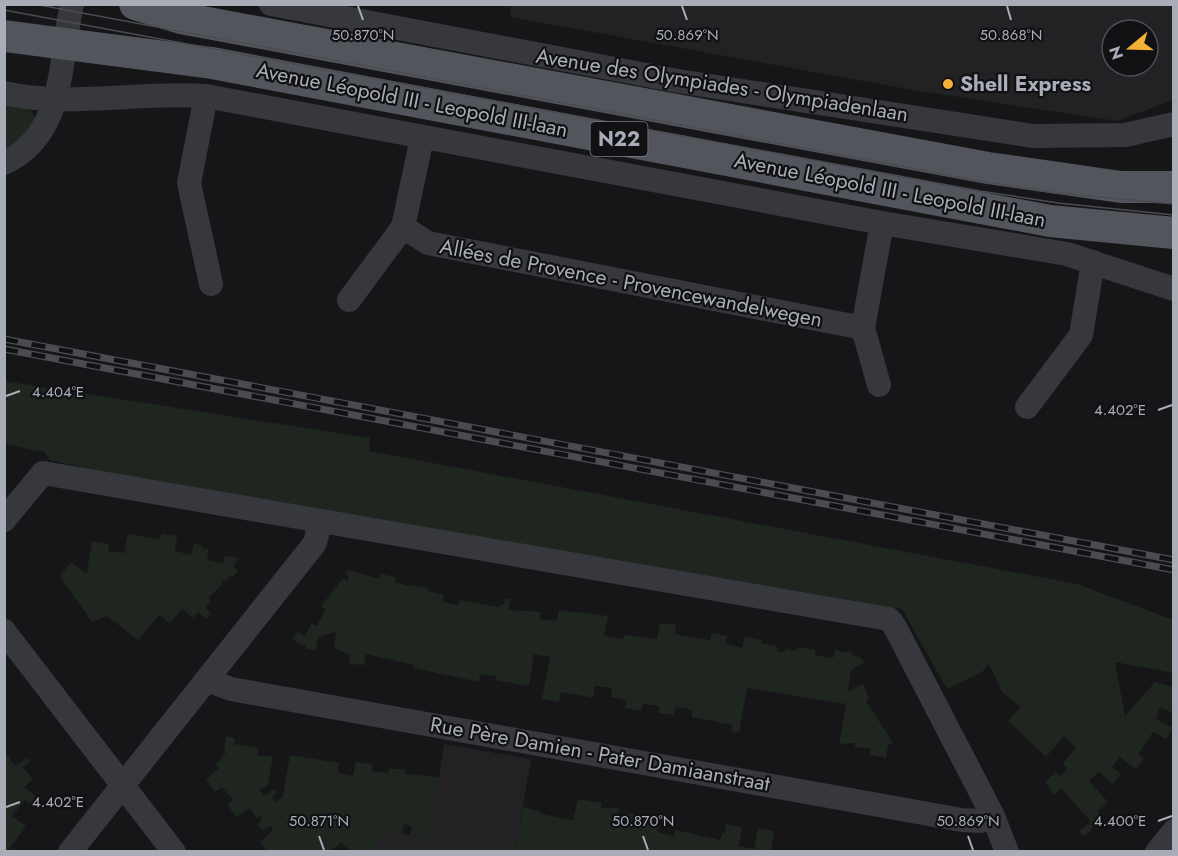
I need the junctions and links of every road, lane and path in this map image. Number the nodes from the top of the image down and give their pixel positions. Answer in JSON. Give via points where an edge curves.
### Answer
{"nodes":[{"id":1,"x":72,"y":4,"type":"edge"},
{"id":2,"x":135,"y":4,"type":"edge"},
{"id":3,"x":267,"y":4,"type":"edge"},
{"id":4,"x":271,"y":4,"type":"edge"},
{"id":5,"x":231,"y":27,"type":"junction"},
{"id":6,"x":4,"y":36,"type":"edge"},
{"id":7,"x":64,"y":45,"type":"junction"},
{"id":8,"x":4,"y":93,"type":"edge"},
{"id":9,"x":206,"y":96,"type":"junction"},
{"id":10,"x":56,"y":99,"type":"junction"},
{"id":11,"x":1173,"y":124,"type":"edge"},
{"id":12,"x":423,"y":138,"type":"junction"},
{"id":13,"x":4,"y":163,"type":"edge"},
{"id":14,"x":1173,"y":187,"type":"edge"},
{"id":15,"x":882,"y":223,"type":"junction"},
{"id":16,"x":403,"y":227,"type":"junction"},
{"id":17,"x":1173,"y":233,"type":"edge"},
{"id":18,"x":1093,"y":262,"type":"junction"},
{"id":19,"x":211,"y":284,"type":"dead end"},
{"id":20,"x":1173,"y":289,"type":"edge"},
{"id":21,"x":349,"y":300,"type":"dead end"},
{"id":22,"x":863,"y":328,"type":"junction"},
{"id":23,"x":879,"y":386,"type":"dead end"},
{"id":24,"x":1027,"y":407,"type":"dead end"},
{"id":25,"x":4,"y":520,"type":"edge"},
{"id":26,"x":320,"y":522,"type":"junction"},
{"id":27,"x":4,"y":631,"type":"edge"},
{"id":28,"x":207,"y":680,"type":"junction"},
{"id":29,"x":122,"y":784,"type":"junction"},
{"id":30,"x":993,"y":816,"type":"junction"},
{"id":31,"x":1173,"y":831,"type":"edge"},
{"id":32,"x":70,"y":852,"type":"edge"},
{"id":33,"x":174,"y":852,"type":"edge"},
{"id":34,"x":1007,"y":852,"type":"edge"},
{"id":35,"x":1156,"y":852,"type":"edge"}],
"edges":[{"from":1,"to":7,"type":"street"},
{"from":2,"to":5,"type":"main road","name":"Avenue Léopold III - Leopold III-laan","number":"N22"},
{"from":3,"to":5,"type":"street"},
{"from":4,"to":11,"type":"street","name":"Avenue des Olympiades - Olympiadenlaan","via":[[678,81],[1033,136],[1125,135]]},
{"from":5,"to":14,"type":"main road","name":"Avenue Léopold III - Leopold III-laan","number":"N22","via":[[998,169],[1121,186]]},
{"from":6,"to":7,"type":"main road","name":"Avenue Léopold III - Leopold III-laan","number":"N22"},
{"from":7,"to":10,"type":"street"},
{"from":7,"to":17,"type":"main road","name":"Avenue Léopold III - Leopold III-laan","number":"N22","via":[[224,65],[1050,221]]},
{"from":8,"to":10,"type":"street"},
{"from":9,"to":10,"type":"street","via":[[166,93]]},
{"from":9,"to":12,"type":"street"},
{"from":9,"to":19,"type":"street","via":[[189,183]]},
{"from":10,"to":13,"type":"street","via":[[45,126],[29,148]]},
{"from":12,"to":15,"type":"street"},
{"from":12,"to":16,"type":"street"},
{"from":15,"to":18,"type":"street","via":[[1067,254]]},
{"from":15,"to":22,"type":"street"},
{"from":16,"to":21,"type":"street"},
{"from":16,"to":22,"type":"street","name":"Allées de Provence - Provencewandelwegen","via":[[428,243]]},
{"from":18,"to":20,"type":"street"},
{"from":18,"to":24,"type":"street","via":[[1081,335]]},
{"from":22,"to":23,"type":"street"},
{"from":25,"to":26,"type":"street","via":[[43,473]]},
{"from":26,"to":28,"type":"street","via":[[315,543]]},
{"from":26,"to":30,"type":"street","via":[[889,619]]},
{"from":27,"to":29,"type":"street"},
{"from":28,"to":29,"type":"street"},
{"from":28,"to":30,"type":"street","name":"Rue Père Damien - Pater Damiaanstraat","via":[[231,688],[962,820],[980,821]]},
{"from":29,"to":32,"type":"street"},
{"from":29,"to":33,"type":"street"},
{"from":30,"to":34,"type":"street"},
{"from":31,"to":35,"type":"street"}]}
